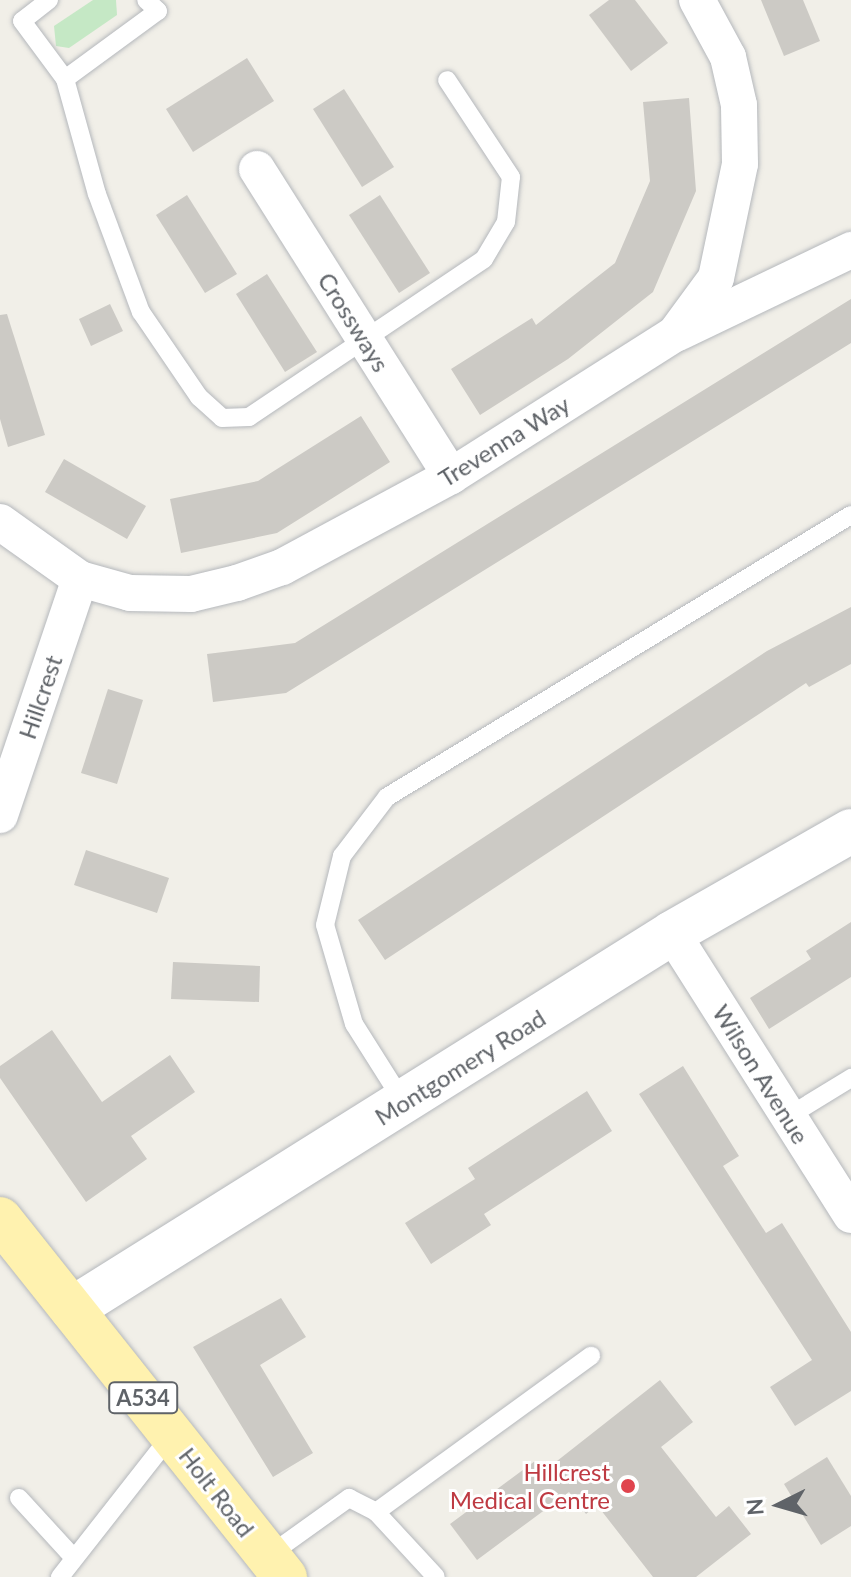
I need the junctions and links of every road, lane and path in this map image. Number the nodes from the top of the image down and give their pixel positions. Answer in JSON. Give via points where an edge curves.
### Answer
{"nodes":[{"id":1,"x":49,"y":0,"type":"edge"},
{"id":2,"x":146,"y":0,"type":"edge"},
{"id":3,"x":697,"y":0,"type":"edge"},
{"id":4,"x":65,"y":79,"type":"junction"},
{"id":5,"x":447,"y":80,"type":"dead end"},
{"id":6,"x":257,"y":169,"type":"dead end"},
{"id":7,"x":851,"y":250,"type":"edge"},
{"id":8,"x":675,"y":334,"type":"junction"},
{"id":9,"x":365,"y":338,"type":"junction"},
{"id":10,"x":451,"y":476,"type":"junction"},
{"id":11,"x":851,"y":515,"type":"edge"},
{"id":12,"x":0,"y":522,"type":"edge"},
{"id":13,"x":80,"y":579,"type":"junction"},
{"id":14,"x":0,"y":815,"type":"edge"},
{"id":15,"x":851,"y":831,"type":"edge"},
{"id":16,"x":672,"y":933,"type":"junction"},
{"id":17,"x":851,"y":1078,"type":"edge"},
{"id":18,"x":404,"y":1103,"type":"junction"},
{"id":19,"x":789,"y":1116,"type":"junction"},
{"id":20,"x":851,"y":1215,"type":"edge"},
{"id":21,"x":0,"y":1219,"type":"edge"},
{"id":22,"x":72,"y":1309,"type":"junction"},
{"id":23,"x":591,"y":1356,"type":"dead end"},
{"id":24,"x":172,"y":1434,"type":"junction"},
{"id":25,"x":19,"y":1498,"type":"dead end"},
{"id":26,"x":376,"y":1512,"type":"junction"},
{"id":27,"x":74,"y":1558,"type":"junction"},
{"id":28,"x":277,"y":1567,"type":"edge"},
{"id":29,"x":60,"y":1577,"type":"edge"},
{"id":30,"x":436,"y":1577,"type":"edge"}],
"edges":[{"from":1,"to":4,"type":"lane","via":[[22,21]]},
{"from":2,"to":4,"type":"lane","via":[[158,11]]},
{"from":3,"to":8,"type":"street","name":"Trevenna Way","via":[[728,57],[739,105],[740,164],[716,278]]},
{"from":4,"to":9,"type":"lane","via":[[97,194],[141,312],[199,397],[222,418],[249,417]]},
{"from":5,"to":9,"type":"lane","via":[[511,177],[506,222],[484,259]]},
{"from":6,"to":9,"type":"street","name":"Crossways"},
{"from":7,"to":8,"type":"street"},
{"from":8,"to":10,"type":"street","name":"Trevenna Way"},
{"from":9,"to":10,"type":"street","name":"Crossways"},
{"from":10,"to":13,"type":"street","name":"Trevenna Way","via":[[282,567],[237,583],[191,594],[130,593]]},
{"from":11,"to":18,"type":"lane","via":[[387,797],[342,856],[325,925],[354,1024]]},
{"from":12,"to":13,"type":"street","name":"Trevenna Way"},
{"from":13,"to":14,"type":"street","name":"Hillcrest"},
{"from":15,"to":16,"type":"street","name":"Montgomery Road"},
{"from":16,"to":18,"type":"street","name":"Montgomery Road"},
{"from":16,"to":19,"type":"street","name":"Wilson Avenue"},
{"from":17,"to":19,"type":"lane"},
{"from":18,"to":22,"type":"street","name":"Montgomery Road"},
{"from":19,"to":20,"type":"street","name":"Wilson Avenue"},
{"from":21,"to":22,"type":"main road","name":"Holt Road","number":"A534"},
{"from":22,"to":24,"type":"main road","name":"Holt Road","number":"A534"},
{"from":23,"to":26,"type":"lane"},
{"from":24,"to":27,"type":"lane"},
{"from":24,"to":28,"type":"main road","name":"Holt Road","number":"A534"},
{"from":25,"to":27,"type":"lane"},
{"from":26,"to":28,"type":"lane","via":[[349,1498]]},
{"from":26,"to":30,"type":"lane"},
{"from":27,"to":29,"type":"lane"}]}
